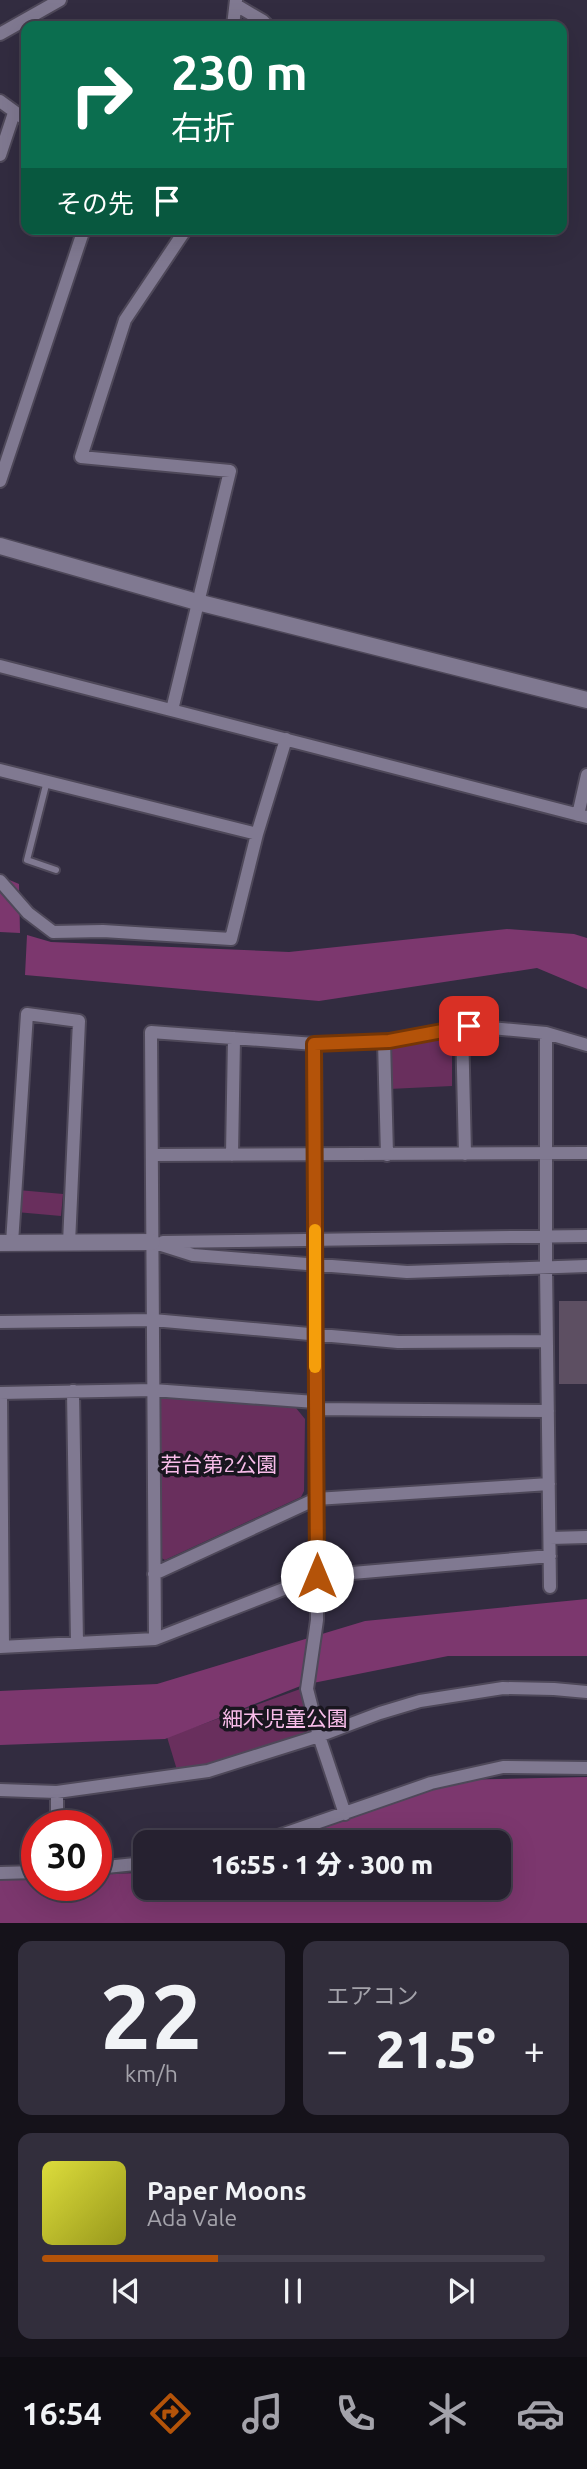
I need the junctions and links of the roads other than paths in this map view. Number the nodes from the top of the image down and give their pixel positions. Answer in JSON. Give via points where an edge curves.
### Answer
{"nodes":[{"id":1,"x":60,"y":0,"type":"edge"},
{"id":2,"x":236,"y":3,"type":"edge"},
{"id":3,"x":23,"y":21,"type":"edge"},
{"id":4,"x":234,"y":21,"type":"edge"},
{"id":5,"x":264,"y":21,"type":"edge"},
{"id":6,"x":21,"y":22,"type":"edge"},
{"id":7,"x":0,"y":34,"type":"edge"},
{"id":8,"x":0,"y":102,"type":"edge"},
{"id":9,"x":14,"y":113,"type":"junction"},
{"id":10,"x":21,"y":117,"type":"edge"},
{"id":11,"x":0,"y":155,"type":"edge"},
{"id":12,"x":82,"y":235,"type":"edge"},
{"id":13,"x":182,"y":235,"type":"edge"},
{"id":14,"x":4,"y":457,"type":"edge"},
{"id":15,"x":0,"y":481,"type":"edge"},
{"id":16,"x":0,"y":546,"type":"edge"},
{"id":17,"x":197,"y":602,"type":"junction"},
{"id":18,"x":0,"y":666,"type":"edge"},
{"id":19,"x":587,"y":700,"type":"edge"},
{"id":20,"x":172,"y":710,"type":"junction"},
{"id":21,"x":286,"y":739,"type":"junction"},
{"id":22,"x":0,"y":770,"type":"edge"},
{"id":23,"x":587,"y":775,"type":"edge"},
{"id":24,"x":47,"y":781,"type":"junction"},
{"id":25,"x":582,"y":816,"type":"edge"},
{"id":26,"x":257,"y":834,"type":"junction"},
{"id":27,"x":56,"y":870,"type":"dead end"},
{"id":28,"x":0,"y":881,"type":"edge"},
{"id":29,"x":462,"y":1027,"type":"junction"},
{"id":30,"x":546,"y":1033,"type":"junction"},
{"id":31,"x":234,"y":1038,"type":"junction"},
{"id":32,"x":384,"y":1041,"type":"junction"},
{"id":33,"x":314,"y":1044,"type":"junction"},
{"id":34,"x":587,"y":1045,"type":"edge"},
{"id":35,"x":545,"y":1153,"type":"junction"},
{"id":36,"x":587,"y":1153,"type":"edge"},
{"id":37,"x":465,"y":1154,"type":"junction"},
{"id":38,"x":152,"y":1155,"type":"junction"},
{"id":39,"x":232,"y":1155,"type":"junction"},
{"id":40,"x":315,"y":1155,"type":"junction"},
{"id":41,"x":387,"y":1155,"type":"junction"},
{"id":42,"x":587,"y":1236,"type":"edge"},
{"id":43,"x":545,"y":1237,"type":"junction"},
{"id":44,"x":315,"y":1238,"type":"junction"},
{"id":45,"x":152,"y":1242,"type":"junction"},
{"id":46,"x":6,"y":1243,"type":"edge"},
{"id":47,"x":69,"y":1243,"type":"junction"},
{"id":48,"x":314,"y":1264,"type":"junction"},
{"id":49,"x":587,"y":1266,"type":"edge"},
{"id":50,"x":546,"y":1267,"type":"junction"},
{"id":51,"x":153,"y":1320,"type":"junction"},
{"id":52,"x":0,"y":1322,"type":"edge"},
{"id":53,"x":315,"y":1334,"type":"junction"},
{"id":54,"x":547,"y":1340,"type":"junction"},
{"id":55,"x":153,"y":1390,"type":"junction"},
{"id":56,"x":73,"y":1391,"type":"junction"},
{"id":57,"x":0,"y":1393,"type":"edge"},
{"id":58,"x":315,"y":1405,"type":"junction"},
{"id":59,"x":548,"y":1411,"type":"junction"},
{"id":60,"x":549,"y":1485,"type":"junction"},
{"id":61,"x":316,"y":1499,"type":"junction"},
{"id":62,"x":587,"y":1537,"type":"edge"},
{"id":63,"x":550,"y":1538,"type":"junction"},
{"id":64,"x":550,"y":1556,"type":"junction"},
{"id":65,"x":154,"y":1574,"type":"junction"},
{"id":66,"x":317,"y":1576,"type":"junction"},
{"id":67,"x":550,"y":1587,"type":"dead end"},
{"id":68,"x":155,"y":1639,"type":"junction"},
{"id":69,"x":77,"y":1643,"type":"junction"},
{"id":70,"x":1,"y":1647,"type":"edge"},
{"id":71,"x":587,"y":1692,"type":"edge"},
{"id":72,"x":319,"y":1736,"type":"junction"},
{"id":73,"x":587,"y":1768,"type":"edge"},
{"id":74,"x":0,"y":1790,"type":"edge"},
{"id":75,"x":57,"y":1792,"type":"junction"},
{"id":76,"x":57,"y":1810,"type":"edge"},
{"id":77,"x":345,"y":1814,"type":"junction"},
{"id":78,"x":297,"y":1830,"type":"edge"},
{"id":79,"x":133,"y":1864,"type":"edge"},
{"id":80,"x":112,"y":1866,"type":"edge"},
{"id":81,"x":0,"y":1872,"type":"edge"},
{"id":82,"x":21,"y":1872,"type":"edge"}],
"edges":[{"from":1,"to":3,"type":"street"},
{"from":2,"to":4,"type":"street"},
{"from":2,"to":5,"type":"street"},
{"from":6,"to":7,"type":"street"},
{"from":8,"to":9,"type":"street"},
{"from":9,"to":10,"type":"street"},
{"from":9,"to":11,"type":"street"},
{"from":12,"to":14,"type":"street"},
{"from":13,"to":17,"type":"street","via":[[125,320],[81,457],[230,471]]},
{"from":14,"to":15,"type":"street"},
{"from":16,"to":17,"type":"street"},
{"from":17,"to":19,"type":"street"},
{"from":17,"to":20,"type":"street"},
{"from":18,"to":20,"type":"street"},
{"from":20,"to":21,"type":"street"},
{"from":21,"to":25,"type":"street"},
{"from":21,"to":26,"type":"street"},
{"from":22,"to":24,"type":"street"},
{"from":23,"to":25,"type":"street"},
{"from":24,"to":26,"type":"street"},
{"from":24,"to":27,"type":"lane","via":[[27,860]]},
{"from":26,"to":28,"type":"street","via":[[231,939],[53,932],[28,913]]},
{"from":29,"to":30,"type":"street"},
{"from":29,"to":32,"type":"street"},
{"from":29,"to":37,"type":"street"},
{"from":30,"to":34,"type":"street"},
{"from":30,"to":35,"type":"street"},
{"from":31,"to":33,"type":"street"},
{"from":31,"to":38,"type":"street","via":[[151,1032]]},
{"from":31,"to":39,"type":"street"},
{"from":32,"to":33,"type":"street"},
{"from":32,"to":41,"type":"street"},
{"from":33,"to":40,"type":"street"},
{"from":35,"to":36,"type":"street"},
{"from":35,"to":37,"type":"street"},
{"from":35,"to":43,"type":"street"},
{"from":37,"to":41,"type":"street"},
{"from":38,"to":39,"type":"street"},
{"from":38,"to":45,"type":"street"},
{"from":39,"to":40,"type":"street"},
{"from":40,"to":41,"type":"street"},
{"from":40,"to":44,"type":"street"},
{"from":42,"to":43,"type":"street"},
{"from":43,"to":44,"type":"street"},
{"from":43,"to":50,"type":"street"},
{"from":44,"to":45,"type":"street"},
{"from":44,"to":48,"type":"street"},
{"from":45,"to":47,"type":"street"},
{"from":45,"to":48,"type":"street","via":[[193,1255]]},
{"from":45,"to":51,"type":"street"},
{"from":46,"to":47,"type":"street"},
{"from":46,"to":47,"type":"street","via":[[27,1014],[79,1021]]},
{"from":48,"to":50,"type":"street","via":[[407,1272]]},
{"from":48,"to":53,"type":"street"},
{"from":49,"to":50,"type":"street"},
{"from":50,"to":54,"type":"street"},
{"from":51,"to":52,"type":"street"},
{"from":51,"to":53,"type":"street"},
{"from":51,"to":55,"type":"street"},
{"from":53,"to":54,"type":"street","via":[[398,1342]]},
{"from":53,"to":58,"type":"street"},
{"from":54,"to":59,"type":"street"},
{"from":55,"to":56,"type":"street"},
{"from":55,"to":58,"type":"street"},
{"from":55,"to":65,"type":"street"},
{"from":56,"to":57,"type":"street"},
{"from":56,"to":69,"type":"street"},
{"from":57,"to":70,"type":"street"},
{"from":58,"to":59,"type":"street"},
{"from":58,"to":61,"type":"street"},
{"from":59,"to":60,"type":"street"},
{"from":60,"to":61,"type":"street"},
{"from":60,"to":63,"type":"street"},
{"from":61,"to":65,"type":"street"},
{"from":61,"to":66,"type":"street"},
{"from":62,"to":63,"type":"street"},
{"from":63,"to":64,"type":"street"},
{"from":64,"to":66,"type":"street"},
{"from":64,"to":67,"type":"street"},
{"from":65,"to":68,"type":"street"},
{"from":66,"to":68,"type":"street"},
{"from":66,"to":72,"type":"street","via":[[317,1620],[307,1689]]},
{"from":68,"to":69,"type":"street"},
{"from":69,"to":70,"type":"street"},
{"from":71,"to":72,"type":"street","via":[[503,1688],[420,1701]]},
{"from":72,"to":75,"type":"street","via":[[208,1771]]},
{"from":72,"to":77,"type":"street"},
{"from":73,"to":77,"type":"street","via":[[503,1767],[432,1783]]},
{"from":74,"to":75,"type":"street"},
{"from":75,"to":76,"type":"street"},
{"from":77,"to":78,"type":"street"},
{"from":79,"to":80,"type":"street"},
{"from":81,"to":82,"type":"street"}]}
